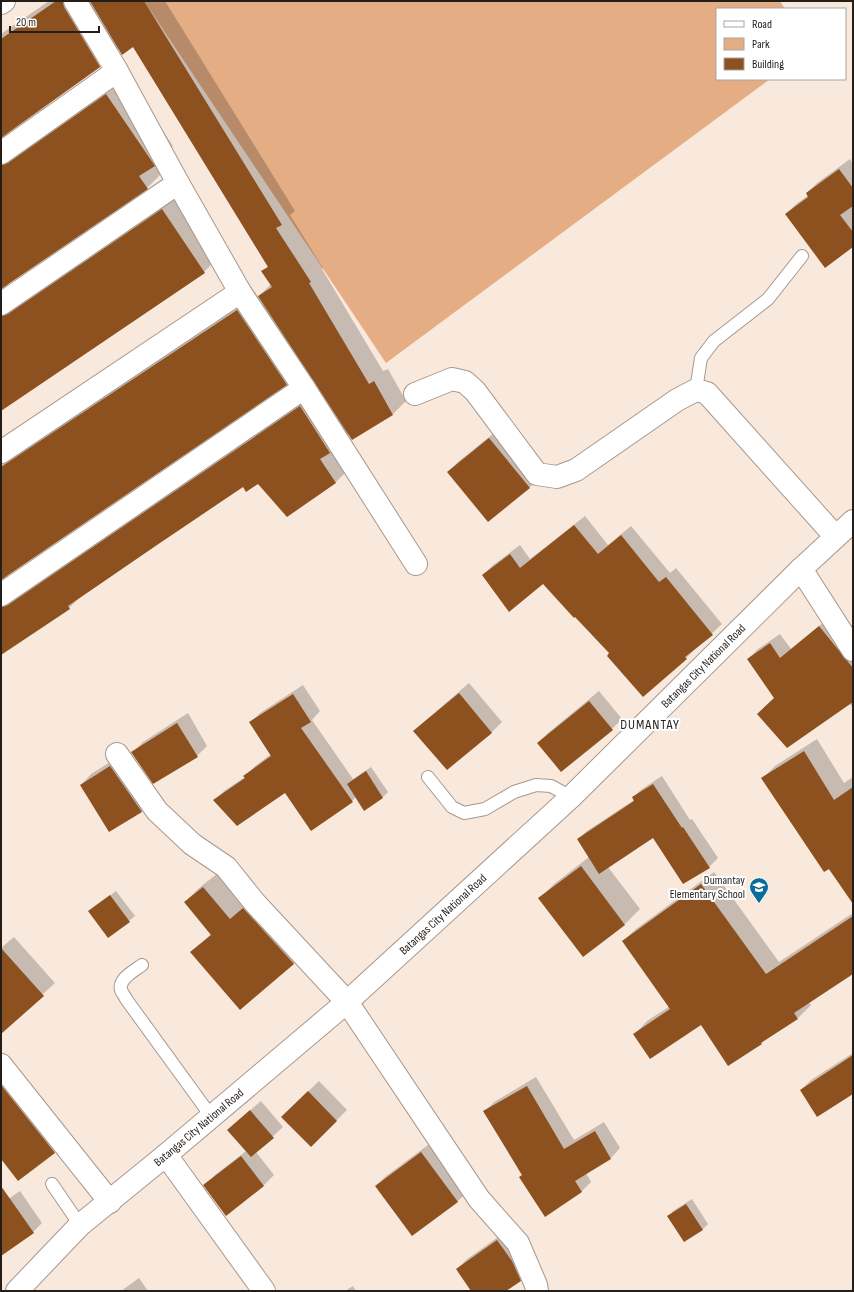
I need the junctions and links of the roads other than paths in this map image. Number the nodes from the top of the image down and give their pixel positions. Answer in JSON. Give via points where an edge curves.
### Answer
{"nodes":[{"id":1,"x":4,"y":1,"type":"edge"},
{"id":2,"x":75,"y":1,"type":"edge"},
{"id":3,"x":1,"y":3,"type":"edge"},
{"id":4,"x":117,"y":71,"type":"junction"},
{"id":5,"x":1,"y":153,"type":"edge"},
{"id":6,"x":178,"y":183,"type":"junction"},
{"id":7,"x":802,"y":256,"type":"dead end"},
{"id":8,"x":240,"y":292,"type":"junction"},
{"id":9,"x":1,"y":304,"type":"edge"},
{"id":10,"x":304,"y":388,"type":"junction"},
{"id":11,"x":696,"y":390,"type":"junction"},
{"id":12,"x":415,"y":394,"type":"dead end"},
{"id":13,"x":1,"y":452,"type":"edge"},
{"id":14,"x":853,"y":521,"type":"edge"},
{"id":15,"x":835,"y":536,"type":"junction"},
{"id":16,"x":416,"y":564,"type":"dead end"},
{"id":17,"x":801,"y":569,"type":"junction"},
{"id":18,"x":1,"y":595,"type":"edge"},
{"id":19,"x":853,"y":650,"type":"edge"},
{"id":20,"x":117,"y":754,"type":"dead end"},
{"id":21,"x":428,"y":777,"type":"dead end"},
{"id":22,"x":571,"y":797,"type":"junction"},
{"id":23,"x":142,"y":965,"type":"dead end"},
{"id":24,"x":347,"y":1002,"type":"junction"},
{"id":25,"x":1,"y":1065,"type":"edge"},
{"id":26,"x":211,"y":1116,"type":"junction"},
{"id":27,"x":166,"y":1155,"type":"junction"},
{"id":28,"x":52,"y":1184,"type":"dead end"},
{"id":29,"x":110,"y":1202,"type":"junction"},
{"id":30,"x":80,"y":1226,"type":"junction"},
{"id":31,"x":17,"y":1291,"type":"edge"},
{"id":32,"x":264,"y":1291,"type":"edge"},
{"id":33,"x":537,"y":1291,"type":"edge"}],
"edges":[{"from":1,"to":3,"type":"street"},
{"from":2,"to":4,"type":"street"},
{"from":4,"to":5,"type":"street"},
{"from":4,"to":6,"type":"street"},
{"from":6,"to":8,"type":"street"},
{"from":6,"to":9,"type":"street"},
{"from":7,"to":11,"type":"lane","via":[[768,299],[714,342],[701,358]]},
{"from":8,"to":10,"type":"street"},
{"from":8,"to":13,"type":"street"},
{"from":10,"to":16,"type":"street"},
{"from":10,"to":18,"type":"street"},
{"from":11,"to":12,"type":"street","via":[[677,400],[576,470],[557,477],[537,474],[475,391],[465,382],[452,379]]},
{"from":11,"to":15,"type":"street","via":[[707,393]]},
{"from":14,"to":15,"type":"street","name":"Batangas City National Road"},
{"from":15,"to":17,"type":"street","name":"Batangas City National Road"},
{"from":17,"to":19,"type":"street"},
{"from":17,"to":22,"type":"street","name":"Batangas City National Road"},
{"from":20,"to":24,"type":"street","via":[[157,811],[192,844],[226,867],[255,903]]},
{"from":21,"to":22,"type":"lane","via":[[452,807],[464,813],[485,809],[514,792],[536,785],[551,786]]},
{"from":22,"to":24,"type":"street","name":"Batangas City National Road"},
{"from":23,"to":26,"type":"lane","via":[[125,978],[121,983],[121,990]]},
{"from":24,"to":26,"type":"street","name":"Batangas City National Road"},
{"from":24,"to":33,"type":"street","via":[[479,1199],[518,1243]]},
{"from":25,"to":29,"type":"street"},
{"from":26,"to":27,"type":"street","name":"Batangas City National Road"},
{"from":27,"to":29,"type":"street","name":"Batangas City National Road"},
{"from":27,"to":32,"type":"street"},
{"from":28,"to":30,"type":"lane"},
{"from":29,"to":30,"type":"street","name":"Batangas City National Road"},
{"from":30,"to":31,"type":"street","name":"Batangas City National Road"}]}
